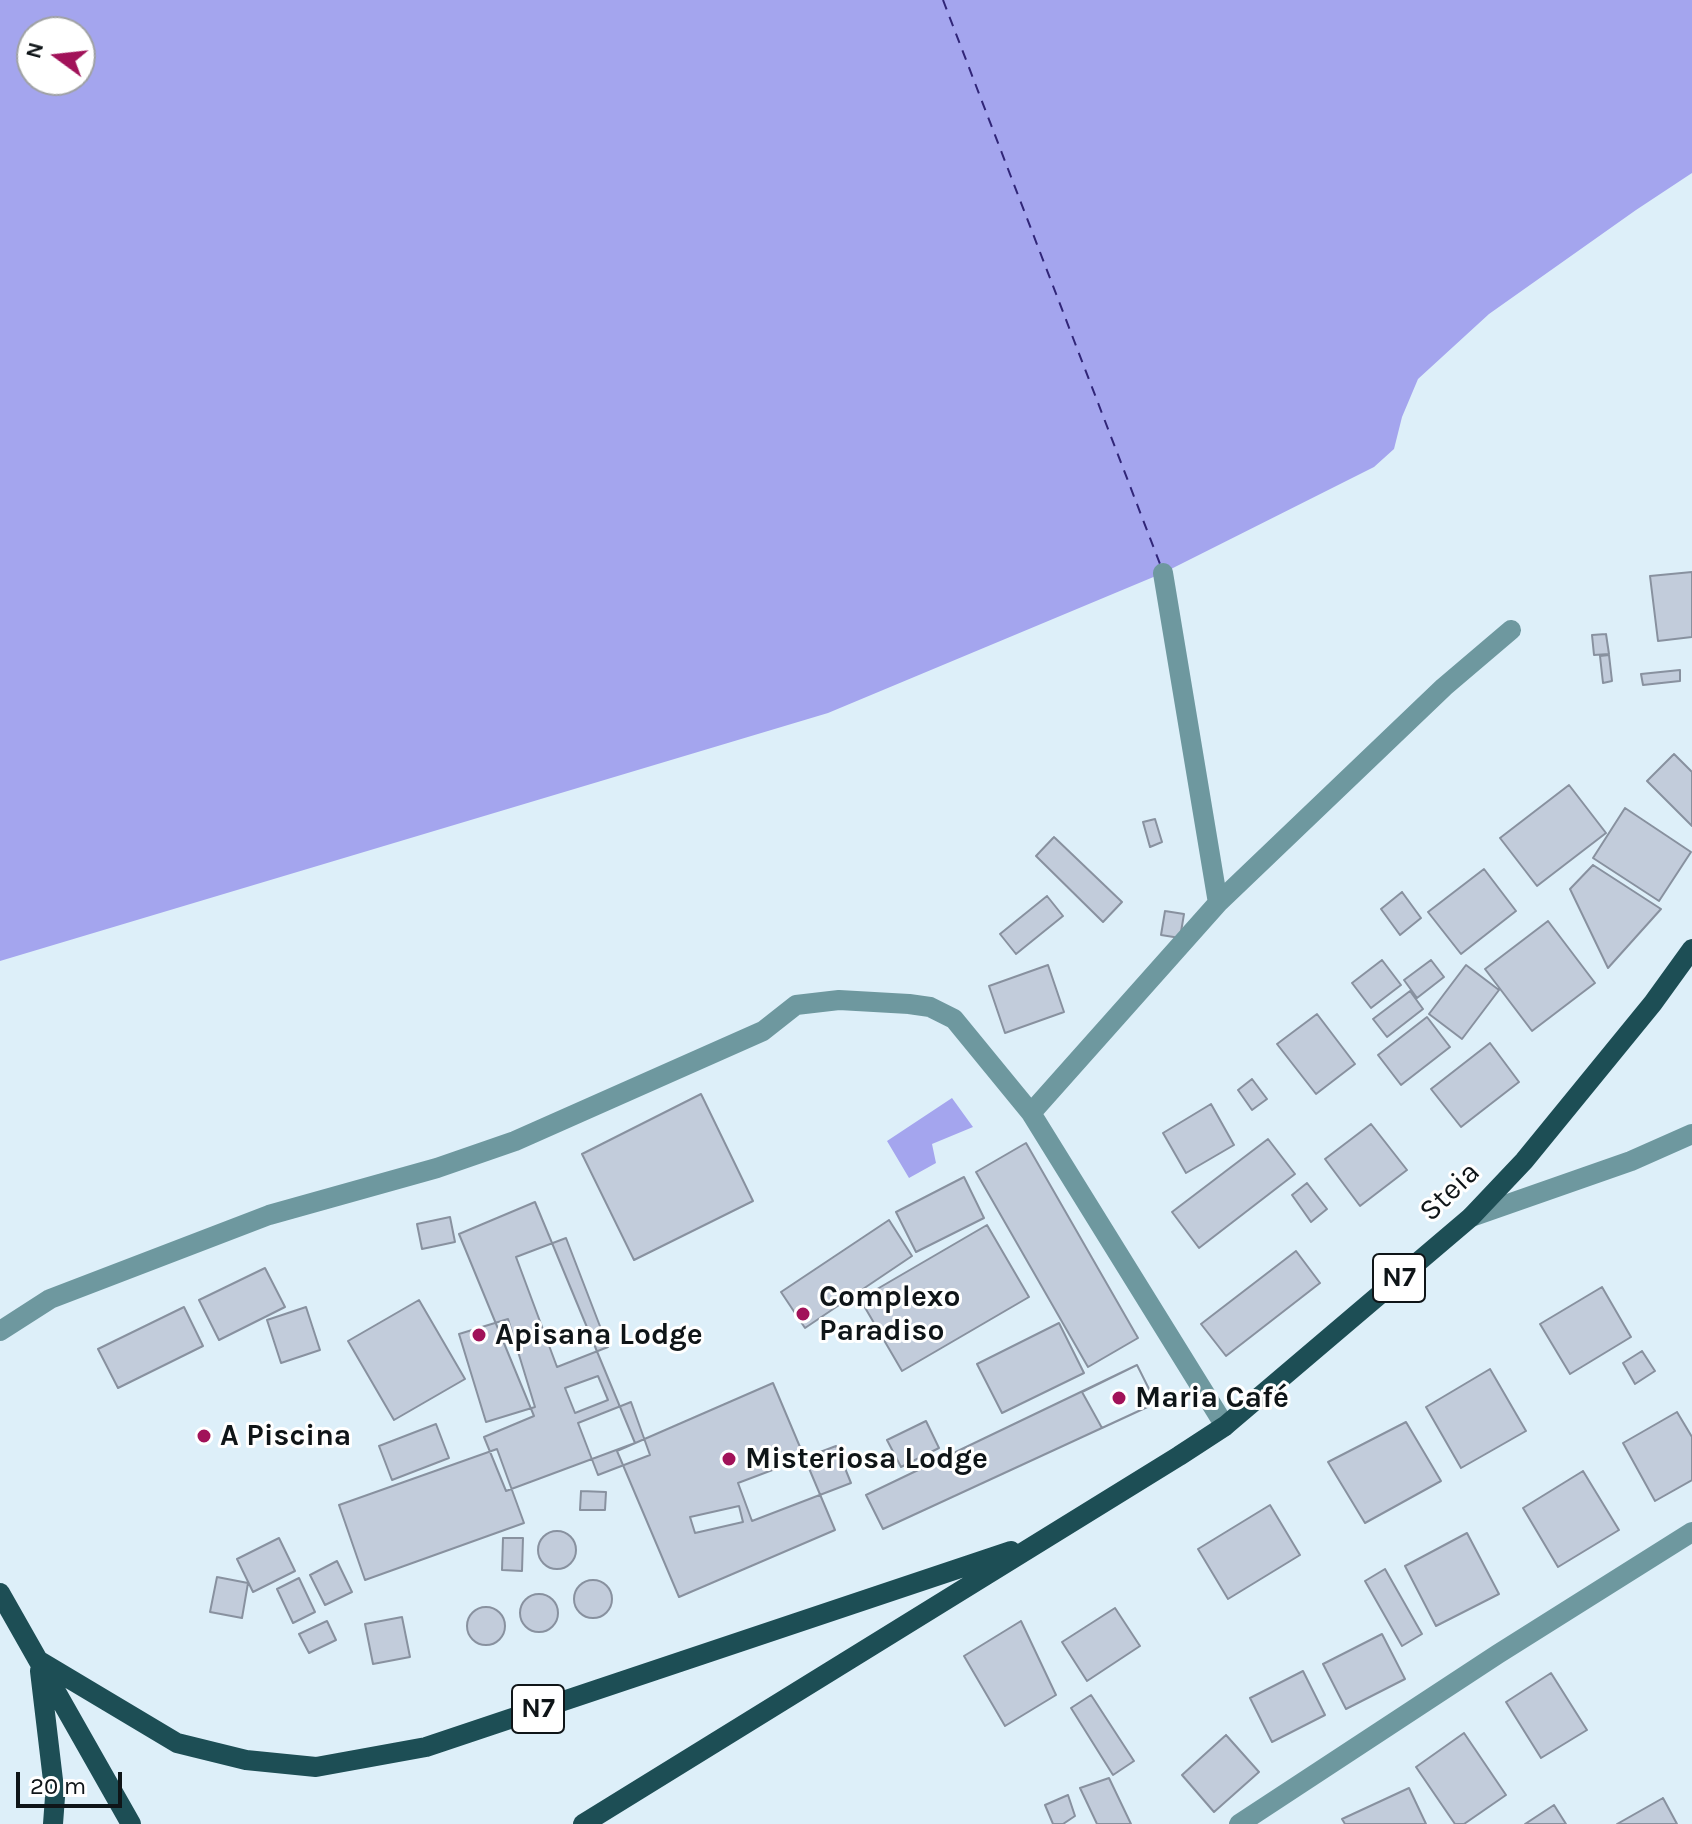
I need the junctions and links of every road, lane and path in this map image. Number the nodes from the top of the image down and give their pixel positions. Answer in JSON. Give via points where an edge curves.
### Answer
{"nodes":[{"id":1,"x":1163,"y":573,"type":"dead end"},
{"id":2,"x":1511,"y":630,"type":"dead end"},
{"id":3,"x":1218,"y":903,"type":"junction"},
{"id":4,"x":1692,"y":949,"type":"edge"},
{"id":5,"x":1031,"y":1113,"type":"junction"},
{"id":6,"x":1692,"y":1134,"type":"edge"},
{"id":7,"x":1471,"y":1217,"type":"junction"},
{"id":8,"x":0,"y":1331,"type":"edge"},
{"id":9,"x":1225,"y":1426,"type":"junction"},
{"id":10,"x":1692,"y":1532,"type":"edge"},
{"id":11,"x":1044,"y":1540,"type":"junction"},
{"id":12,"x":0,"y":1593,"type":"edge"},
{"id":13,"x":38,"y":1660,"type":"junction"},
{"id":14,"x":53,"y":1824,"type":"edge"},
{"id":15,"x":131,"y":1824,"type":"edge"},
{"id":16,"x":583,"y":1824,"type":"edge"},
{"id":17,"x":1239,"y":1824,"type":"edge"}],
"edges":[{"from":1,"to":3,"type":"street"},
{"from":2,"to":3,"type":"street"},
{"from":3,"to":5,"type":"street"},
{"from":4,"to":7,"type":"main road","name":"Steia","number":"N7","via":[[1524,1161]]},
{"from":5,"to":8,"type":"street","via":[[954,1019],[930,1007],[839,1000],[796,1005],[763,1031],[515,1141],[269,1215],[50,1299]]},
{"from":5,"to":9,"type":"street"},
{"from":6,"to":7,"type":"street"},
{"from":7,"to":9,"type":"main road","name":"Steia","number":"N7"},
{"from":9,"to":11,"type":"main road","name":"Steia","number":"N7"},
{"from":10,"to":17,"type":"street"},
{"from":11,"to":13,"type":"main road","number":"N7","via":[[426,1747],[316,1767],[246,1760],[177,1743]]},
{"from":11,"to":16,"type":"main road","number":"N7"},
{"from":12,"to":13,"type":"main road","number":"N7"},
{"from":13,"to":14,"type":"main road","via":[[55,1797]]},
{"from":13,"to":15,"type":"main road","number":"N7"}]}
